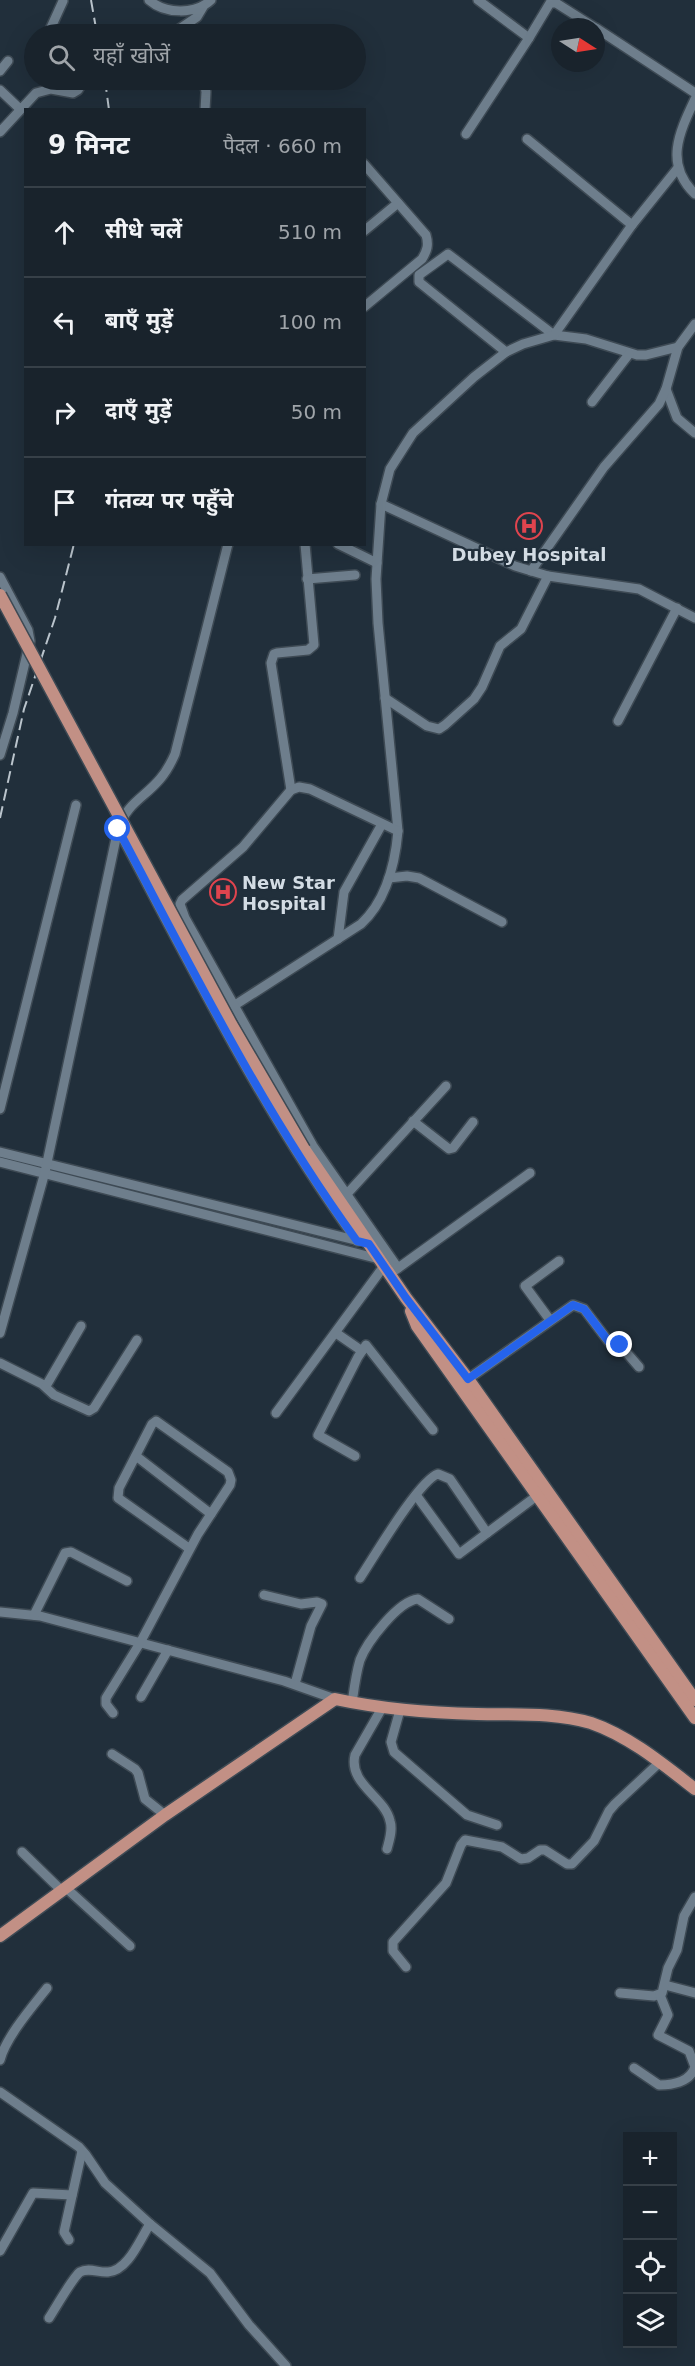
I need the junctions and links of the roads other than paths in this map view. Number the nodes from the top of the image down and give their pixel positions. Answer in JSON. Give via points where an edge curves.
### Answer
{"nodes":[{"id":1,"x":149,"y":0,"type":"edge"},
{"id":2,"x":211,"y":0,"type":"edge"},
{"id":3,"x":478,"y":0,"type":"edge"},
{"id":4,"x":63,"y":1,"type":"edge"},
{"id":5,"x":203,"y":8,"type":"junction"},
{"id":6,"x":579,"y":18,"type":"edge"},
{"id":7,"x":53,"y":24,"type":"edge"},
{"id":8,"x":186,"y":24,"type":"edge"},
{"id":9,"x":605,"y":34,"type":"edge"},
{"id":10,"x":529,"y":38,"type":"junction"},
{"id":11,"x":8,"y":61,"type":"dead end"},
{"id":12,"x":0,"y":71,"type":"edge"},
{"id":13,"x":0,"y":90,"type":"edge"},
{"id":14,"x":38,"y":90,"type":"edge"},
{"id":15,"x":61,"y":90,"type":"edge"},
{"id":16,"x":78,"y":90,"type":"edge"},
{"id":17,"x":206,"y":90,"type":"edge"},
{"id":18,"x":695,"y":93,"type":"edge"},
{"id":19,"x":695,"y":99,"type":"edge"},
{"id":20,"x":205,"y":108,"type":"edge"},
{"id":21,"x":20,"y":109,"type":"junction"},
{"id":22,"x":0,"y":132,"type":"edge"},
{"id":23,"x":466,"y":134,"type":"dead end"},
{"id":24,"x":527,"y":139,"type":"dead end"},
{"id":25,"x":366,"y":166,"type":"edge"},
{"id":26,"x":677,"y":169,"type":"junction"},
{"id":27,"x":695,"y":194,"type":"edge"},
{"id":28,"x":398,"y":203,"type":"junction"},
{"id":29,"x":632,"y":225,"type":"junction"},
{"id":30,"x":366,"y":229,"type":"edge"},
{"id":31,"x":366,"y":305,"type":"edge"},
{"id":32,"x":695,"y":324,"type":"edge"},
{"id":33,"x":554,"y":335,"type":"junction"},
{"id":34,"x":678,"y":347,"type":"junction"},
{"id":35,"x":506,"y":352,"type":"junction"},
{"id":36,"x":629,"y":354,"type":"junction"},
{"id":37,"x":666,"y":389,"type":"junction"},
{"id":38,"x":592,"y":402,"type":"dead end"},
{"id":39,"x":695,"y":433,"type":"edge"},
{"id":40,"x":381,"y":504,"type":"junction"},
{"id":41,"x":227,"y":546,"type":"edge"},
{"id":42,"x":305,"y":546,"type":"edge"},
{"id":43,"x":342,"y":546,"type":"edge"},
{"id":44,"x":377,"y":563,"type":"junction"},
{"id":45,"x":531,"y":571,"type":"junction"},
{"id":46,"x":355,"y":575,"type":"dead end"},
{"id":47,"x":548,"y":576,"type":"junction"},
{"id":48,"x":0,"y":577,"type":"edge"},
{"id":49,"x":307,"y":579,"type":"junction"},
{"id":50,"x":3,"y":596,"type":"edge"},
{"id":51,"x":677,"y":608,"type":"junction"},
{"id":52,"x":695,"y":618,"type":"edge"},
{"id":53,"x":385,"y":698,"type":"junction"},
{"id":54,"x":618,"y":721,"type":"dead end"},
{"id":55,"x":0,"y":755,"type":"edge"},
{"id":56,"x":291,"y":790,"type":"junction"},
{"id":57,"x":76,"y":805,"type":"dead end"},
{"id":58,"x":382,"y":824,"type":"junction"},
{"id":59,"x":118,"y":829,"type":"junction"},
{"id":60,"x":398,"y":831,"type":"junction"},
{"id":61,"x":389,"y":878,"type":"junction"},
{"id":62,"x":502,"y":922,"type":"dead end"},
{"id":63,"x":338,"y":939,"type":"junction"},
{"id":64,"x":235,"y":1005,"type":"junction"},
{"id":65,"x":446,"y":1086,"type":"dead end"},
{"id":66,"x":0,"y":1109,"type":"edge"},
{"id":67,"x":413,"y":1122,"type":"junction"},
{"id":68,"x":473,"y":1122,"type":"dead end"},
{"id":69,"x":0,"y":1152,"type":"edge"},
{"id":70,"x":0,"y":1162,"type":"edge"},
{"id":71,"x":45,"y":1168,"type":"junction"},
{"id":72,"x":530,"y":1173,"type":"dead end"},
{"id":73,"x":346,"y":1195,"type":"junction"},
{"id":74,"x":363,"y":1243,"type":"junction"},
{"id":75,"x":559,"y":1262,"type":"dead end"},
{"id":76,"x":388,"y":1266,"type":"junction"},
{"id":77,"x":406,"y":1298,"type":"junction"},
{"id":78,"x":550,"y":1320,"type":"junction"},
{"id":79,"x":81,"y":1326,"type":"dead end"},
{"id":80,"x":0,"y":1333,"type":"edge"},
{"id":81,"x":336,"y":1333,"type":"junction"},
{"id":82,"x":137,"y":1340,"type":"dead end"},
{"id":83,"x":362,"y":1351,"type":"junction"},
{"id":84,"x":0,"y":1363,"type":"edge"},
{"id":85,"x":639,"y":1367,"type":"dead end"},
{"id":86,"x":468,"y":1379,"type":"junction"},
{"id":87,"x":46,"y":1386,"type":"junction"},
{"id":88,"x":276,"y":1413,"type":"dead end"},
{"id":89,"x":433,"y":1430,"type":"dead end"},
{"id":90,"x":136,"y":1456,"type":"junction"},
{"id":91,"x":355,"y":1456,"type":"dead end"},
{"id":92,"x":416,"y":1495,"type":"junction"},
{"id":93,"x":537,"y":1495,"type":"junction"},
{"id":94,"x":211,"y":1514,"type":"junction"},
{"id":95,"x":487,"y":1533,"type":"junction"},
{"id":96,"x":190,"y":1549,"type":"junction"},
{"id":97,"x":360,"y":1578,"type":"dead end"},
{"id":98,"x":127,"y":1581,"type":"dead end"},
{"id":99,"x":264,"y":1595,"type":"dead end"},
{"id":100,"x":0,"y":1612,"type":"edge"},
{"id":101,"x":34,"y":1615,"type":"junction"},
{"id":102,"x":448,"y":1619,"type":"dead end"},
{"id":103,"x":140,"y":1642,"type":"junction"},
{"id":104,"x":168,"y":1650,"type":"junction"},
{"id":105,"x":295,"y":1684,"type":"junction"},
{"id":106,"x":141,"y":1697,"type":"dead end"},
{"id":107,"x":335,"y":1699,"type":"junction"},
{"id":108,"x":695,"y":1700,"type":"edge"},
{"id":109,"x":352,"y":1702,"type":"junction"},
{"id":110,"x":382,"y":1708,"type":"junction"},
{"id":111,"x":400,"y":1710,"type":"junction"},
{"id":112,"x":113,"y":1713,"type":"dead end"},
{"id":113,"x":695,"y":1718,"type":"edge"},
{"id":114,"x":112,"y":1754,"type":"dead end"},
{"id":115,"x":660,"y":1762,"type":"junction"},
{"id":116,"x":695,"y":1789,"type":"edge"},
{"id":117,"x":165,"y":1815,"type":"junction"},
{"id":118,"x":497,"y":1825,"type":"dead end"},
{"id":119,"x":387,"y":1849,"type":"dead end"},
{"id":120,"x":22,"y":1852,"type":"dead end"},
{"id":121,"x":63,"y":1889,"type":"junction"},
{"id":122,"x":695,"y":1897,"type":"edge"},
{"id":123,"x":0,"y":1936,"type":"edge"},
{"id":124,"x":130,"y":1946,"type":"dead end"},
{"id":125,"x":406,"y":1967,"type":"dead end"},
{"id":126,"x":665,"y":1985,"type":"junction"},
{"id":127,"x":47,"y":1988,"type":"dead end"},
{"id":128,"x":620,"y":1993,"type":"dead end"},
{"id":129,"x":695,"y":1994,"type":"edge"},
{"id":130,"x":660,"y":1995,"type":"junction"},
{"id":131,"x":0,"y":2060,"type":"edge"},
{"id":132,"x":634,"y":2068,"type":"dead end"},
{"id":133,"x":0,"y":2092,"type":"edge"},
{"id":134,"x":82,"y":2151,"type":"junction"},
{"id":135,"x":72,"y":2195,"type":"junction"},
{"id":136,"x":150,"y":2224,"type":"junction"},
{"id":137,"x":69,"y":2240,"type":"dead end"},
{"id":138,"x":0,"y":2251,"type":"edge"},
{"id":139,"x":49,"y":2318,"type":"dead end"},
{"id":140,"x":282,"y":2364,"type":"edge"}],
"edges":[{"from":1,"to":5,"type":"street","via":[[158,6],[184,11]]},
{"from":2,"to":5,"type":"street"},
{"from":3,"to":10,"type":"street"},
{"from":4,"to":7,"type":"street"},
{"from":5,"to":8,"type":"street"},
{"from":6,"to":10,"type":"street","via":[[553,2]]},
{"from":9,"to":18,"type":"street"},
{"from":10,"to":23,"type":"street"},
{"from":11,"to":12,"type":"street"},
{"from":13,"to":21,"type":"street"},
{"from":14,"to":21,"type":"street"},
{"from":15,"to":16,"type":"street"},
{"from":17,"to":20,"type":"street"},
{"from":19,"to":26,"type":"street","via":[[681,136]]},
{"from":21,"to":22,"type":"street"},
{"from":24,"to":29,"type":"street"},
{"from":25,"to":28,"type":"street"},
{"from":26,"to":27,"type":"street"},
{"from":26,"to":29,"type":"street"},
{"from":28,"to":30,"type":"street"},
{"from":28,"to":31,"type":"street","via":[[426,235],[427,252]]},
{"from":29,"to":33,"type":"street"},
{"from":32,"to":34,"type":"street"},
{"from":33,"to":35,"type":"street"},
{"from":33,"to":35,"type":"street","via":[[448,254],[419,274],[419,282]]},
{"from":33,"to":36,"type":"street","via":[[586,339]]},
{"from":34,"to":36,"type":"street","via":[[646,355]]},
{"from":34,"to":37,"type":"street"},
{"from":35,"to":40,"type":"street","via":[[413,433],[390,469]]},
{"from":36,"to":38,"type":"street"},
{"from":37,"to":39,"type":"street","via":[[677,418]]},
{"from":37,"to":45,"type":"street","via":[[655,410],[604,467]]},
{"from":40,"to":44,"type":"street"},
{"from":40,"to":45,"type":"street"},
{"from":41,"to":59,"type":"street","via":[[175,754],[159,781],[125,812]]},
{"from":42,"to":49,"type":"street"},
{"from":43,"to":44,"type":"street"},
{"from":44,"to":53,"type":"street"},
{"from":45,"to":47,"type":"street"},
{"from":46,"to":49,"type":"street"},
{"from":47,"to":51,"type":"street","via":[[639,590]]},
{"from":47,"to":53,"type":"street","via":[[521,629],[500,646],[478,693],[452,721],[434,729]]},
{"from":48,"to":50,"type":"street"},
{"from":49,"to":56,"type":"street","via":[[314,645],[308,650],[277,653],[271,663]]},
{"from":50,"to":55,"type":"street","via":[[28,630],[30,641]]},
{"from":50,"to":74,"type":"main road","bridge":true,"via":[[231,1024]]},
{"from":51,"to":52,"type":"street"},
{"from":51,"to":54,"type":"street"},
{"from":53,"to":60,"type":"street"},
{"from":56,"to":58,"type":"street","via":[[310,789]]},
{"from":56,"to":64,"type":"street","via":[[243,847],[180,904]]},
{"from":57,"to":66,"type":"street"},
{"from":58,"to":60,"type":"street"},
{"from":58,"to":63,"type":"street","via":[[344,892]]},
{"from":59,"to":71,"type":"street"},
{"from":59,"to":74,"type":"street","via":[[241,1061],[306,1170]]},
{"from":60,"to":61,"type":"street"},
{"from":61,"to":62,"type":"street","via":[[419,878]]},
{"from":61,"to":63,"type":"street","via":[[369,917]]},
{"from":63,"to":64,"type":"street"},
{"from":64,"to":73,"type":"street","via":[[313,1146]]},
{"from":65,"to":67,"type":"street"},
{"from":67,"to":68,"type":"street","via":[[449,1149]]},
{"from":67,"to":73,"type":"street"},
{"from":69,"to":71,"type":"street"},
{"from":70,"to":71,"type":"street"},
{"from":71,"to":74,"type":"street"},
{"from":71,"to":76,"type":"street"},
{"from":71,"to":80,"type":"street"},
{"from":72,"to":76,"type":"street"},
{"from":73,"to":76,"type":"street"},
{"from":74,"to":76,"type":"main road"},
{"from":75,"to":78,"type":"street","via":[[525,1286]]},
{"from":76,"to":77,"type":"main road"},
{"from":76,"to":81,"type":"street"},
{"from":77,"to":86,"type":"main road"},
{"from":77,"to":93,"type":"main road","via":[[417,1326]]},
{"from":78,"to":85,"type":"street","via":[[573,1305],[581,1307],[609,1342],[620,1345]]},
{"from":78,"to":86,"type":"street"},
{"from":79,"to":87,"type":"street"},
{"from":81,"to":83,"type":"street"},
{"from":81,"to":88,"type":"street"},
{"from":82,"to":87,"type":"street","via":[[91,1411],[61,1399]]},
{"from":83,"to":89,"type":"street","via":[[366,1345]]},
{"from":83,"to":91,"type":"street","via":[[318,1435]]},
{"from":84,"to":87,"type":"street"},
{"from":86,"to":108,"type":"main road"},
{"from":90,"to":94,"type":"street"},
{"from":90,"to":94,"type":"street","via":[[156,1421],[228,1472],[230,1485]]},
{"from":90,"to":96,"type":"street","via":[[117,1491],[118,1498]]},
{"from":92,"to":95,"type":"street","via":[[459,1554]]},
{"from":92,"to":95,"type":"street","via":[[432,1476],[447,1477]]},
{"from":92,"to":97,"type":"street"},
{"from":93,"to":95,"type":"street"},
{"from":93,"to":113,"type":"main road"},
{"from":94,"to":96,"type":"street"},
{"from":96,"to":103,"type":"street"},
{"from":98,"to":101,"type":"street","via":[[71,1552],[65,1553]]},
{"from":99,"to":105,"type":"street","via":[[322,1605],[311,1626]]},
{"from":100,"to":101,"type":"street"},
{"from":101,"to":103,"type":"street"},
{"from":102,"to":109,"type":"street","via":[[418,1599],[397,1611],[379,1628],[362,1657]]},
{"from":103,"to":104,"type":"street"},
{"from":103,"to":112,"type":"street","via":[[106,1698]]},
{"from":104,"to":105,"type":"street"},
{"from":104,"to":106,"type":"street"},
{"from":105,"to":107,"type":"street"},
{"from":107,"to":109,"type":"main road"},
{"from":107,"to":117,"type":"main road"},
{"from":109,"to":110,"type":"main road"},
{"from":110,"to":111,"type":"main road"},
{"from":110,"to":119,"type":"street","via":[[355,1755],[354,1764],[357,1775],[390,1818]]},
{"from":111,"to":115,"type":"main road","via":[[544,1715],[579,1720],[612,1732]]},
{"from":111,"to":118,"type":"street","via":[[391,1742],[394,1752],[467,1815]]},
{"from":114,"to":117,"type":"street","via":[[135,1769],[145,1799]]},
{"from":115,"to":116,"type":"main road"},
{"from":115,"to":125,"type":"street","via":[[615,1804],[594,1841],[572,1864],[543,1850],[522,1859],[502,1847],[465,1840],[446,1883],[393,1942],[393,1951]]},
{"from":117,"to":121,"type":"main road"},
{"from":120,"to":121,"type":"street"},
{"from":121,"to":123,"type":"main road"},
{"from":121,"to":124,"type":"street"},
{"from":122,"to":126,"type":"street","via":[[684,1916]]},
{"from":126,"to":129,"type":"street"},
{"from":126,"to":130,"type":"street"},
{"from":127,"to":131,"type":"street"},
{"from":128,"to":130,"type":"street"},
{"from":130,"to":132,"type":"street","via":[[668,2015],[658,2035],[689,2051],[695,2067],[693,2073],[687,2079],[659,2085]]},
{"from":133,"to":134,"type":"street"},
{"from":134,"to":135,"type":"street"},
{"from":134,"to":136,"type":"street","via":[[105,2183]]},
{"from":135,"to":137,"type":"street","via":[[64,2232]]},
{"from":135,"to":138,"type":"street","via":[[33,2193]]},
{"from":136,"to":139,"type":"street","via":[[116,2270],[79,2273]]},
{"from":136,"to":140,"type":"street","via":[[204,2266]]}]}
